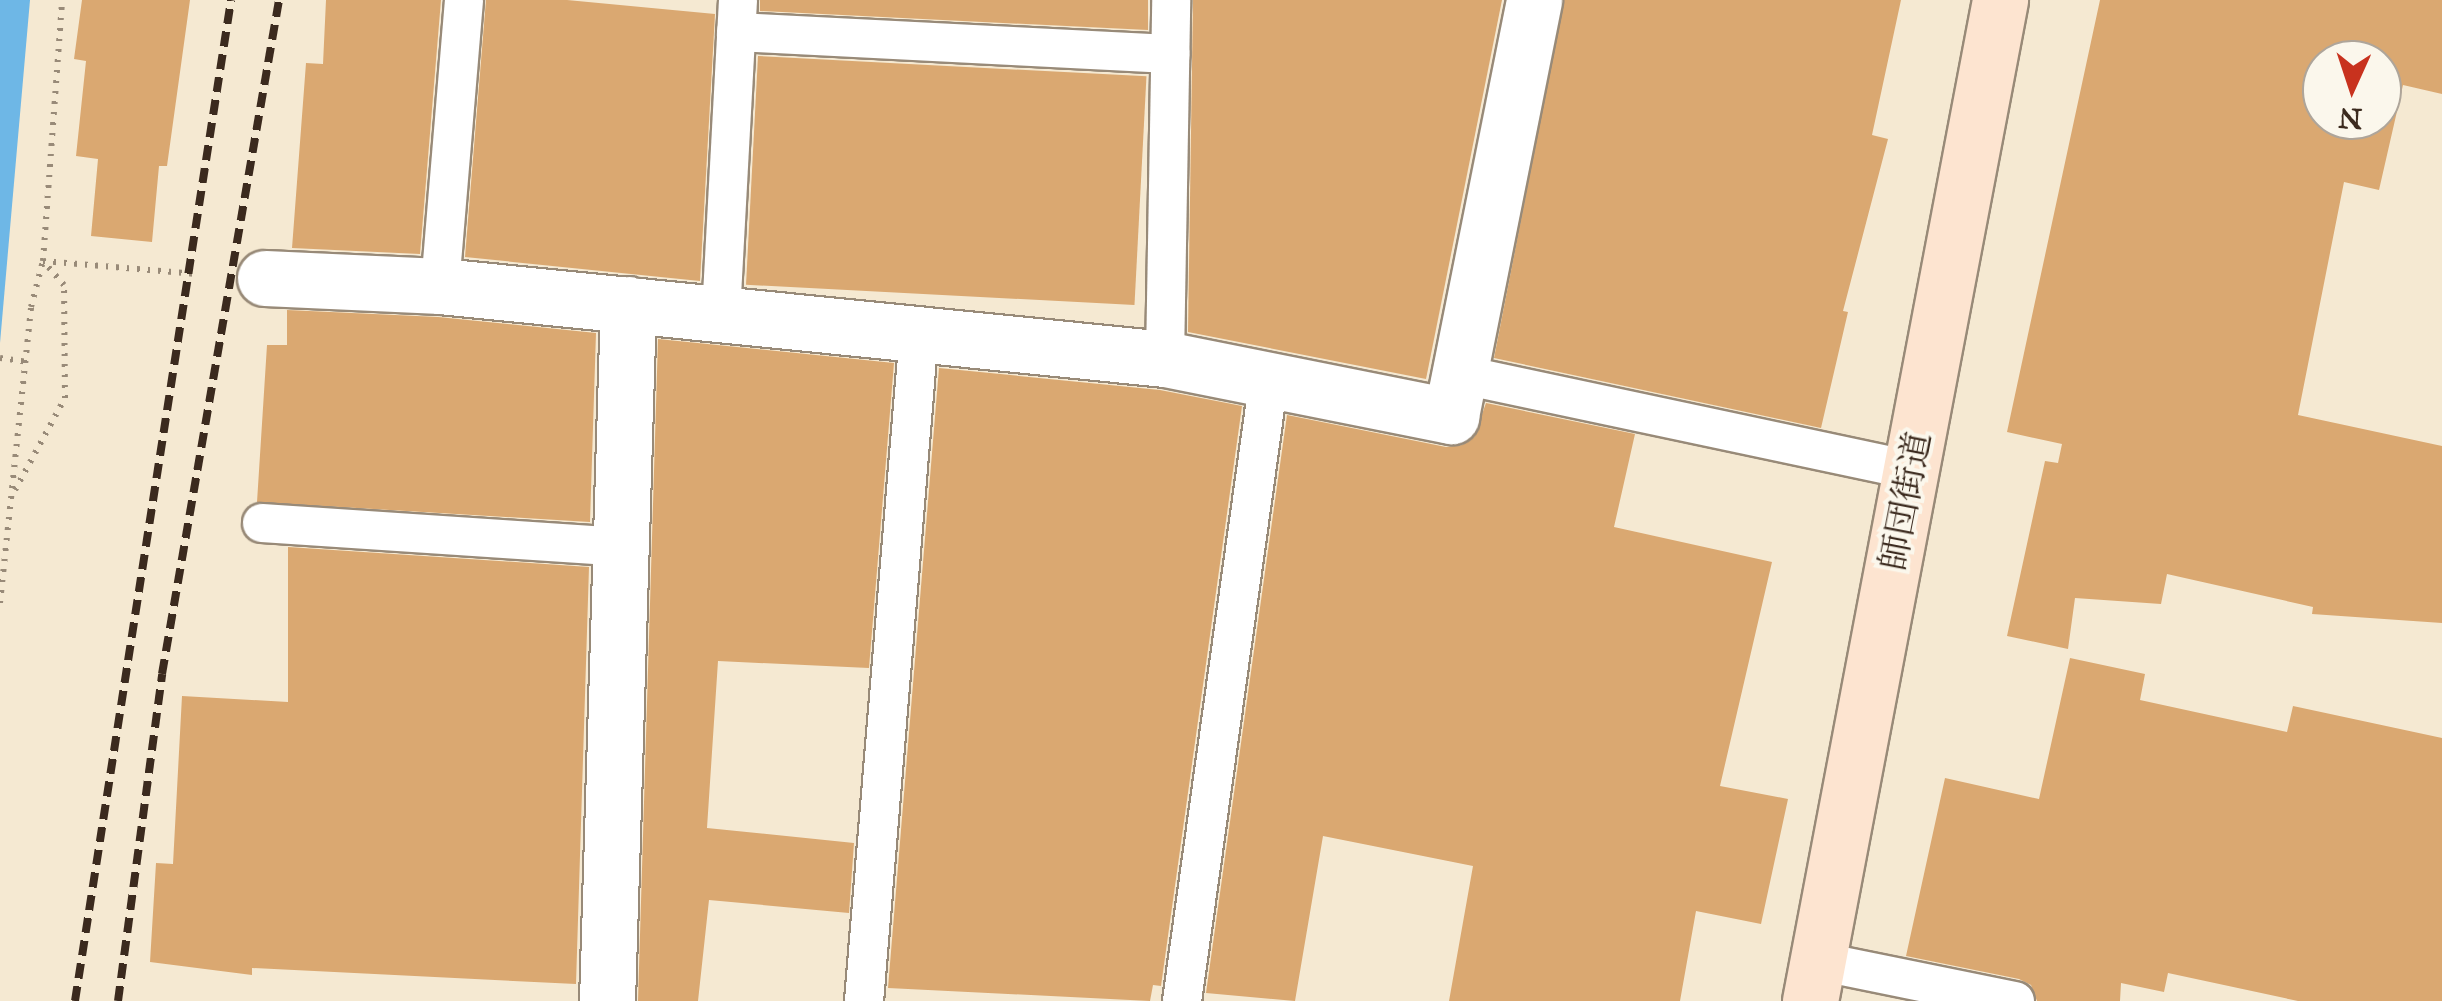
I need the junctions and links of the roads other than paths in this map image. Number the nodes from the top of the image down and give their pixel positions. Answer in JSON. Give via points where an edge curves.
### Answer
{"nodes":[{"id":1,"x":464,"y":0,"type":"edge"},
{"id":2,"x":1171,"y":0,"type":"edge"},
{"id":3,"x":1534,"y":0,"type":"edge"},
{"id":4,"x":2000,"y":0,"type":"edge"},
{"id":5,"x":737,"y":16,"type":"edge"},
{"id":6,"x":1170,"y":54,"type":"junction"},
{"id":7,"x":265,"y":278,"type":"road end"},
{"id":8,"x":440,"y":286,"type":"junction"},
{"id":9,"x":628,"y":304,"type":"junction"},
{"id":10,"x":721,"y":314,"type":"junction"},
{"id":11,"x":919,"y":334,"type":"junction"},
{"id":12,"x":1166,"y":359,"type":"junction"},
{"id":13,"x":1459,"y":374,"type":"junction"},
{"id":14,"x":1269,"y":379,"type":"junction"},
{"id":15,"x":1912,"y":470,"type":"junction"},
{"id":16,"x":262,"y":523,"type":"dead end"},
{"id":17,"x":621,"y":548,"type":"junction"},
{"id":18,"x":1814,"y":981,"type":"edge"},
{"id":19,"x":607,"y":1001,"type":"edge"},
{"id":20,"x":864,"y":1001,"type":"edge"},
{"id":21,"x":1182,"y":1001,"type":"edge"},
{"id":22,"x":2015,"y":1001,"type":"edge"}],
"edges":[{"from":1,"to":8,"type":"lane"},
{"from":2,"to":6,"type":"lane"},
{"from":3,"to":13,"type":"street"},
{"from":4,"to":15,"type":"street","name":"師団街道"},
{"from":5,"to":6,"type":"lane"},
{"from":5,"to":10,"type":"lane"},
{"from":6,"to":12,"type":"lane"},
{"from":7,"to":8,"type":"street"},
{"from":8,"to":9,"type":"street"},
{"from":9,"to":10,"type":"street"},
{"from":9,"to":17,"type":"street"},
{"from":10,"to":11,"type":"street"},
{"from":11,"to":12,"type":"street"},
{"from":11,"to":20,"type":"lane"},
{"from":12,"to":14,"type":"street"},
{"from":13,"to":14,"type":"street","via":[[1451,416]]},
{"from":13,"to":15,"type":"lane"},
{"from":14,"to":21,"type":"lane"},
{"from":15,"to":18,"type":"street","name":"師団街道"},
{"from":16,"to":17,"type":"lane"},
{"from":17,"to":19,"type":"street"},
{"from":18,"to":22,"type":"lane"}]}
